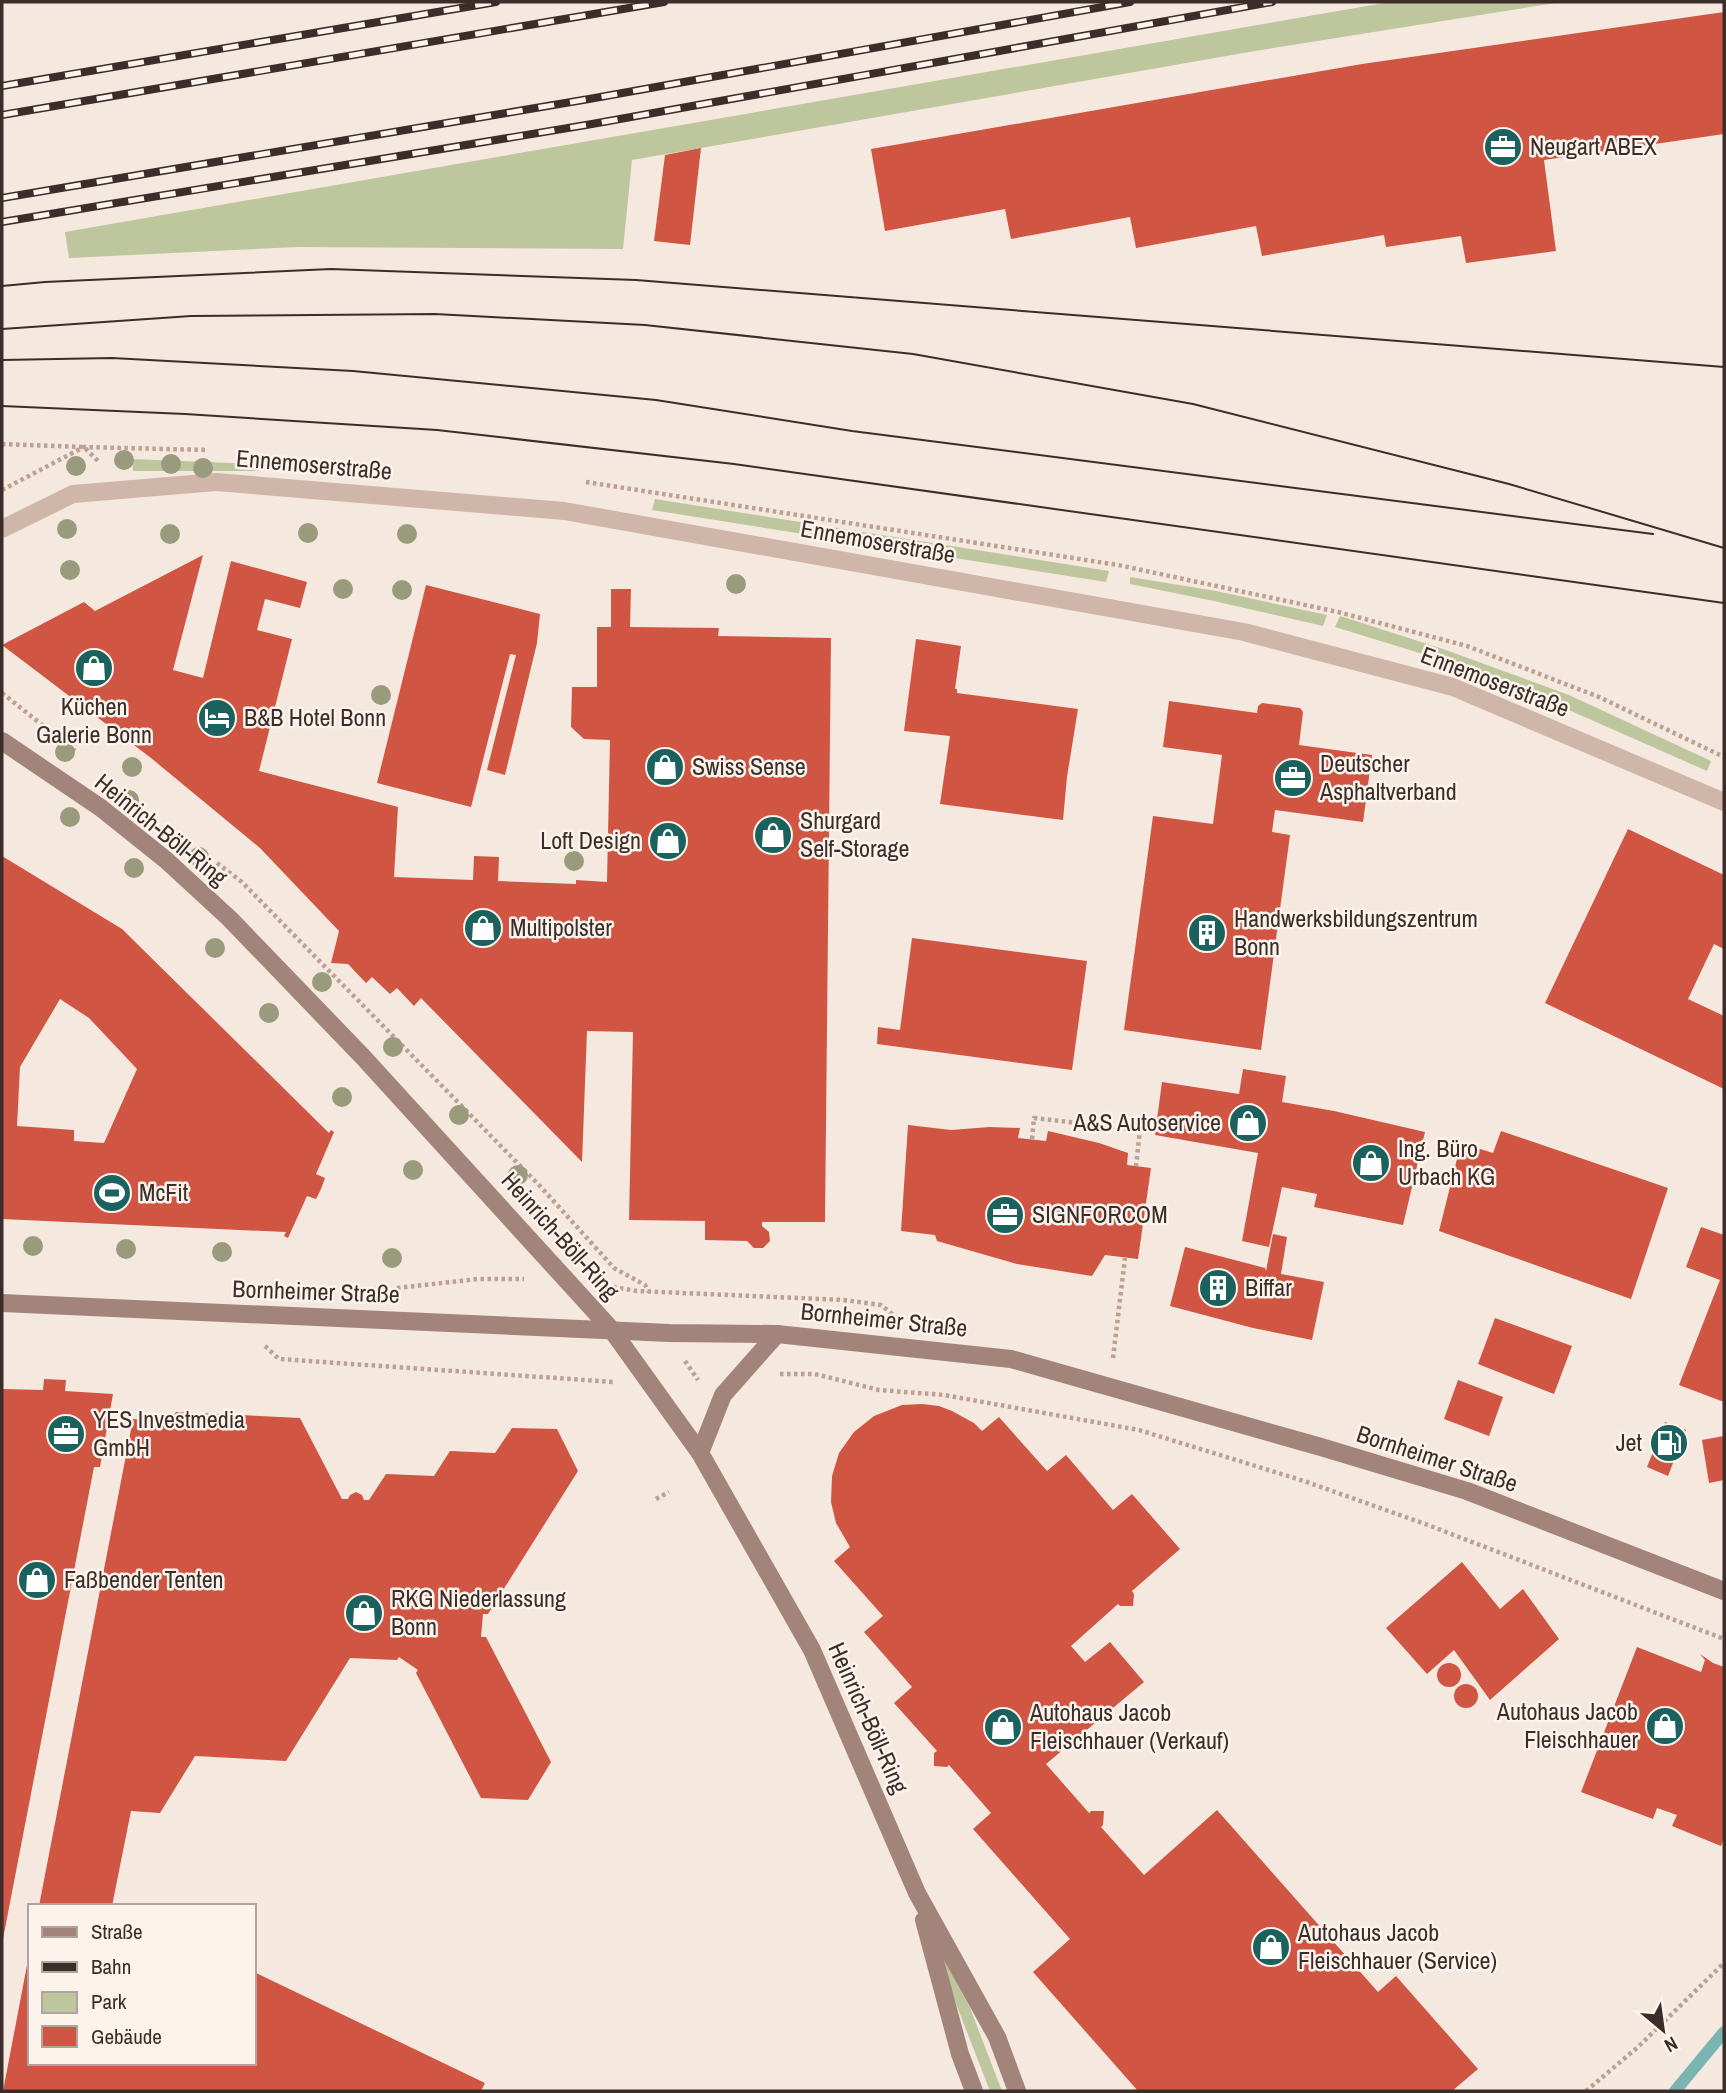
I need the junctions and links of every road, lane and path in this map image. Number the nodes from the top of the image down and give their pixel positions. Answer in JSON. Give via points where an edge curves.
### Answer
{"nodes":[{"id":1,"x":2,"y":444,"type":"edge"},
{"id":2,"x":84,"y":447,"type":"junction"},
{"id":3,"x":126,"y":489,"type":"junction"},
{"id":4,"x":2,"y":490,"type":"edge"},
{"id":5,"x":2,"y":530,"type":"edge"},
{"id":6,"x":2,"y":741,"type":"edge"},
{"id":7,"x":1724,"y":802,"type":"edge"},
{"id":8,"x":1032,"y":1139,"type":"dead end"},
{"id":9,"x":1136,"y":1166,"type":"dead end"},
{"id":10,"x":1125,"y":1258,"type":"dead end"},
{"id":11,"x":637,"y":1291,"type":"dead end"},
{"id":12,"x":2,"y":1303,"type":"edge"},
{"id":13,"x":881,"y":1305,"type":"dead end"},
{"id":14,"x":229,"y":1313,"type":"junction"},
{"id":15,"x":611,"y":1329,"type":"junction"},
{"id":16,"x":777,"y":1334,"type":"junction"},
{"id":17,"x":684,"y":1361,"type":"dead end"},
{"id":18,"x":741,"y":1374,"type":"junction"},
{"id":19,"x":699,"y":1380,"type":"junction"},
{"id":20,"x":691,"y":1381,"type":"dead end"},
{"id":21,"x":598,"y":1382,"type":"dead end"},
{"id":22,"x":1110,"y":1387,"type":"junction"},
{"id":23,"x":700,"y":1453,"type":"junction"},
{"id":24,"x":669,"y":1492,"type":"dead end"},
{"id":25,"x":656,"y":1499,"type":"dead end"},
{"id":26,"x":1724,"y":1591,"type":"edge"},
{"id":27,"x":1724,"y":1639,"type":"edge"},
{"id":28,"x":917,"y":1893,"type":"junction"},
{"id":29,"x":1724,"y":1963,"type":"edge"},
{"id":30,"x":974,"y":2091,"type":"edge"},
{"id":31,"x":1017,"y":2091,"type":"edge"},
{"id":32,"x":1586,"y":2091,"type":"edge"}],
"edges":[{"from":1,"to":2,"type":"path"},
{"from":2,"to":3,"type":"path"},
{"from":2,"to":4,"type":"path"},
{"from":3,"to":5,"type":"street","name":"Ennemoserstraße","via":[[73,494]]},
{"from":3,"to":7,"type":"street","name":"Ennemoserstraße","via":[[216,482],[564,511],[1244,632],[1453,687]]},
{"from":6,"to":15,"type":"main road","name":"Heinrich-Böll-Ring","via":[[101,808],[230,919]]},
{"from":8,"to":9,"type":"path","via":[[1034,1118],[1140,1130]]},
{"from":10,"to":22,"type":"path"},
{"from":11,"to":13,"type":"path"},
{"from":12,"to":14,"type":"main road","name":"Bornheimer Straße"},
{"from":14,"to":15,"type":"main road","name":"Bornheimer Straße"},
{"from":14,"to":21,"type":"path","via":[[279,1359]]},
{"from":15,"to":16,"type":"main road","name":"Bornheimer Straße"},
{"from":15,"to":23,"type":"main road","name":"Heinrich-Böll-Ring"},
{"from":16,"to":18,"type":"main road"},
{"from":16,"to":22,"type":"main road","name":"Bornheimer Straße","via":[[1012,1359]]},
{"from":17,"to":19,"type":"path"},
{"from":18,"to":19,"type":"path"},
{"from":18,"to":23,"type":"main road","via":[[723,1395]]},
{"from":18,"to":27,"type":"path","via":[[815,1374],[879,1390],[944,1395],[1139,1430],[1391,1511]]},
{"from":19,"to":20,"type":"path"},
{"from":22,"to":26,"type":"main road","name":"Bornheimer Straße","via":[[1467,1491]]},
{"from":23,"to":28,"type":"main road","name":"Heinrich-Böll-Ring","via":[[812,1650]]},
{"from":24,"to":25,"type":"path"},
{"from":28,"to":30,"type":"main road","name":"Heinrich-Böll-Ring"},
{"from":28,"to":31,"type":"main road","name":"Heinrich-Böll-Ring","via":[[997,2037]]},
{"from":29,"to":32,"type":"path","via":[[1639,2047]]}]}
